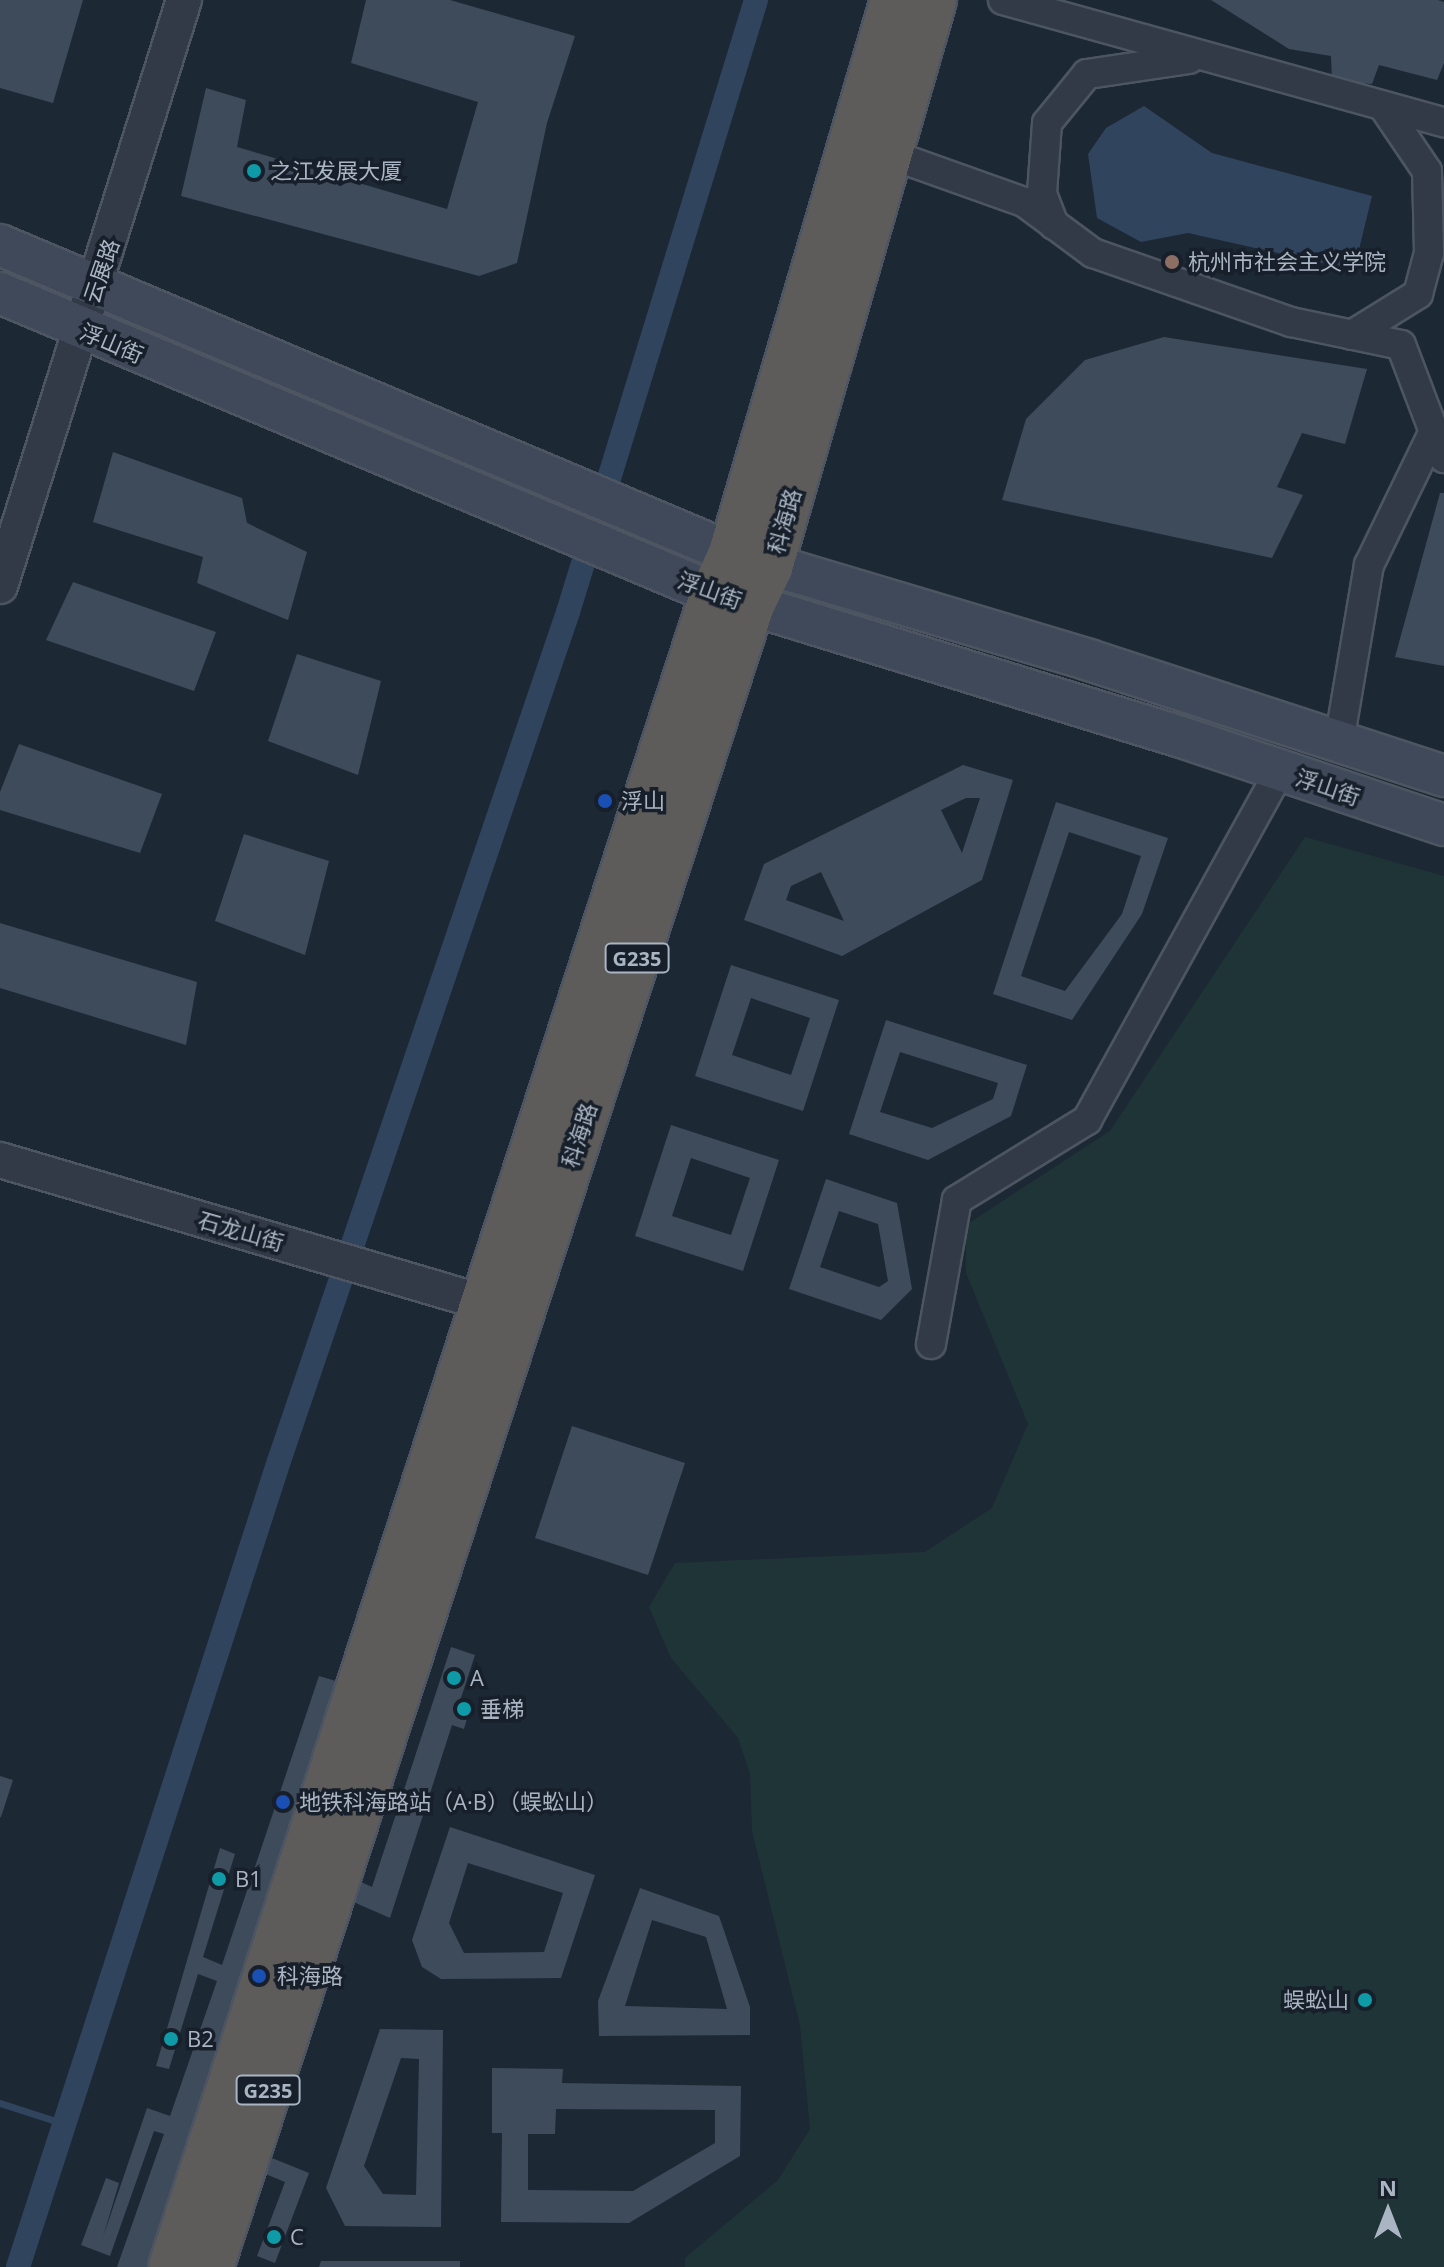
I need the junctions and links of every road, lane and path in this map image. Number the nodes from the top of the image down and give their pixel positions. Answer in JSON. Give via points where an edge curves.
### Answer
{"nodes":[{"id":1,"x":184,"y":0,"type":"edge"},
{"id":2,"x":893,"y":0,"type":"edge"},
{"id":3,"x":934,"y":0,"type":"edge"},
{"id":4,"x":1003,"y":0,"type":"edge"},
{"id":5,"x":1198,"y":57,"type":"junction"},
{"id":6,"x":1383,"y":106,"type":"junction"},
{"id":7,"x":1444,"y":122,"type":"edge"},
{"id":8,"x":889,"y":154,"type":"junction"},
{"id":9,"x":1054,"y":225,"type":"junction"},
{"id":10,"x":0,"y":245,"type":"edge"},
{"id":11,"x":97,"y":289,"type":"junction"},
{"id":12,"x":0,"y":293,"type":"edge"},
{"id":13,"x":79,"y":329,"type":"junction"},
{"id":14,"x":1352,"y":335,"type":"junction"},
{"id":15,"x":1434,"y":431,"type":"junction"},
{"id":16,"x":1444,"y":458,"type":"edge"},
{"id":17,"x":741,"y":580,"type":"junction"},
{"id":18,"x":0,"y":586,"type":"edge"},
{"id":19,"x":1339,"y":742,"type":"junction"},
{"id":20,"x":1280,"y":771,"type":"junction"},
{"id":21,"x":1444,"y":776,"type":"edge"},
{"id":22,"x":1444,"y":825,"type":"edge"},
{"id":23,"x":0,"y":1160,"type":"edge"},
{"id":24,"x":482,"y":1302,"type":"junction"},
{"id":25,"x":931,"y":1344,"type":"dead end"},
{"id":26,"x":171,"y":2267,"type":"edge"},
{"id":27,"x":211,"y":2267,"type":"edge"}],
"edges":[{"from":1,"to":11,"type":"street","name":"云展路"},
{"from":2,"to":17,"type":"highway","name":"科海路","number":"G235"},
{"from":3,"to":8,"type":"highway","name":"科海路","number":"G235"},
{"from":4,"to":5,"type":"street"},
{"from":5,"to":6,"type":"street"},
{"from":5,"to":9,"type":"street","via":[[1087,74],[1047,123],[1042,193]]},
{"from":6,"to":7,"type":"street"},
{"from":6,"to":14,"type":"street","via":[[1427,171],[1429,253],[1418,294]]},
{"from":8,"to":9,"type":"street","via":[[1024,202]]},
{"from":8,"to":17,"type":"highway","name":"科海路","number":"G235"},
{"from":9,"to":14,"type":"street","via":[[1093,253],[1291,322]]},
{"from":10,"to":11,"type":"main road","name":"浮山街"},
{"from":11,"to":13,"type":"street","name":"云展路"},
{"from":11,"to":17,"type":"main road","name":"浮山街","via":[[650,523]]},
{"from":12,"to":13,"type":"main road","name":"浮山街"},
{"from":13,"to":17,"type":"main road","name":"浮山街","via":[[638,562]]},
{"from":13,"to":18,"type":"street","name":"云展路"},
{"from":14,"to":15,"type":"street","via":[[1401,345]]},
{"from":15,"to":16,"type":"street"},
{"from":15,"to":19,"type":"street","via":[[1369,565]]},
{"from":17,"to":19,"type":"main road","name":"浮山街","via":[[1089,660]]},
{"from":17,"to":20,"type":"main road","name":"浮山街"},
{"from":17,"to":24,"type":"highway","name":"科海路","number":"G235"},
{"from":17,"to":27,"type":"highway","name":"科海路","number":"G235"},
{"from":19,"to":21,"type":"main road","name":"浮山街"},
{"from":20,"to":22,"type":"main road","name":"浮山街"},
{"from":20,"to":25,"type":"street","via":[[1087,1120],[957,1200]]},
{"from":23,"to":24,"type":"street","name":"石龙山街"},
{"from":24,"to":26,"type":"highway","name":"科海路","number":"G235"}]}
